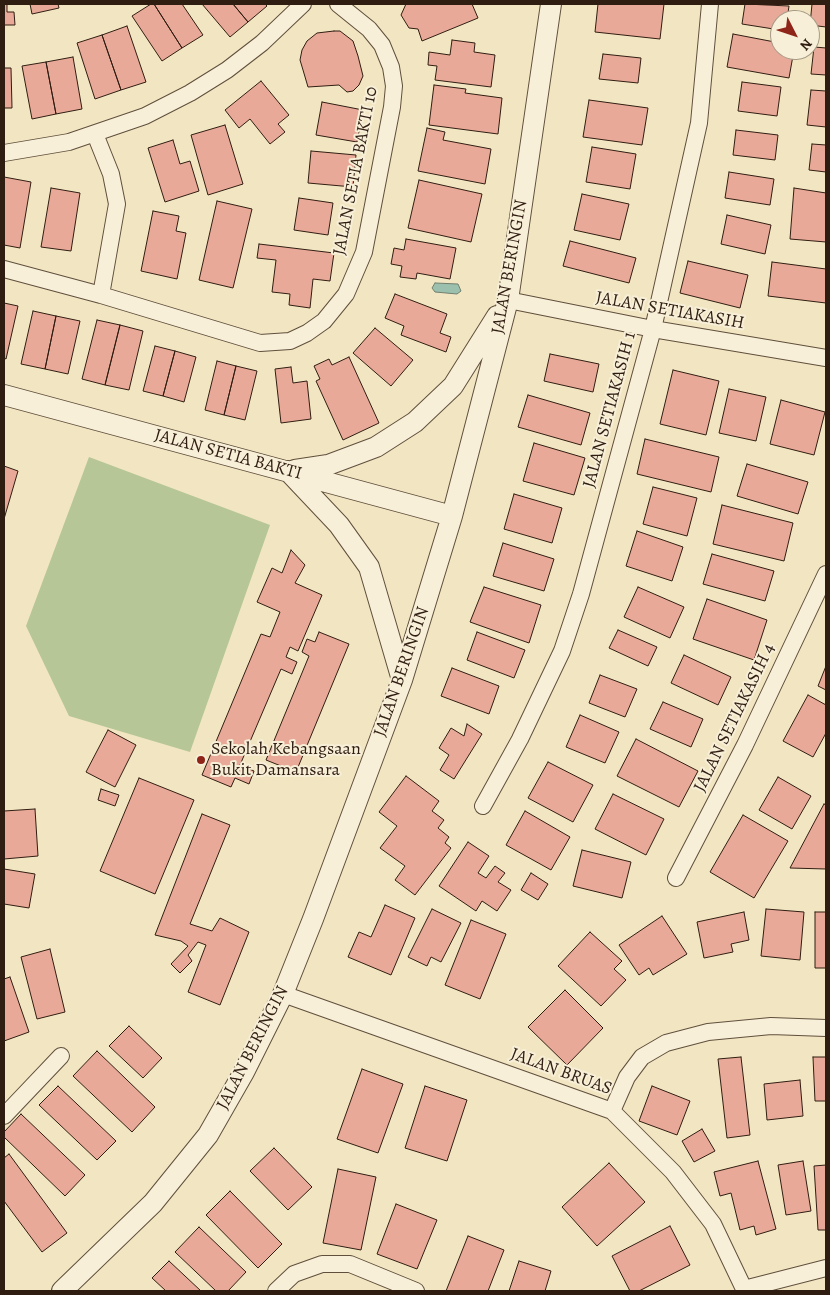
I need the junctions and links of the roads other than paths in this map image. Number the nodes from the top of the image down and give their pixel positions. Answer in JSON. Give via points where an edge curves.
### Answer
{"nodes":[{"id":1,"x":303,"y":4,"type":"edge"},
{"id":2,"x":338,"y":4,"type":"edge"},
{"id":3,"x":552,"y":4,"type":"edge"},
{"id":4,"x":710,"y":4,"type":"edge"},
{"id":5,"x":95,"y":134,"type":"junction"},
{"id":6,"x":4,"y":153,"type":"edge"},
{"id":7,"x":4,"y":270,"type":"edge"},
{"id":8,"x":101,"y":295,"type":"junction"},
{"id":9,"x":508,"y":300,"type":"junction"},
{"id":10,"x":653,"y":329,"type":"junction"},
{"id":11,"x":826,"y":358,"type":"edge"},
{"id":12,"x":4,"y":395,"type":"edge"},
{"id":13,"x":288,"y":471,"type":"junction"},
{"id":14,"x":452,"y":516,"type":"junction"},
{"id":15,"x":826,"y":574,"type":"edge"},
{"id":16,"x":402,"y":680,"type":"junction"},
{"id":17,"x":483,"y":806,"type":"dead end"},
{"id":18,"x":676,"y":878,"type":"dead end"},
{"id":19,"x":283,"y":994,"type":"junction"},
{"id":20,"x":826,"y":1028,"type":"edge"},
{"id":21,"x":61,"y":1056,"type":"dead end"},
{"id":22,"x":612,"y":1110,"type":"junction"},
{"id":23,"x":4,"y":1116,"type":"edge"},
{"id":24,"x":826,"y":1268,"type":"edge"},
{"id":25,"x":745,"y":1290,"type":"edge"},
{"id":26,"x":62,"y":1291,"type":"edge"},
{"id":27,"x":276,"y":1291,"type":"edge"},
{"id":28,"x":416,"y":1291,"type":"edge"}],
"edges":[{"from":1,"to":5,"type":"street","via":[[262,43],[197,89],[145,116]]},
{"from":2,"to":8,"type":"street","name":"JALAN SETIA BAKTI 10","via":[[369,29],[382,45],[394,86],[364,252],[339,304],[324,322],[307,333],[277,343],[260,343]]},
{"from":3,"to":9,"type":"street","name":"JALAN BERINGIN"},
{"from":4,"to":10,"type":"street","name":"JALAN SETIAKASIH 1","via":[[699,123]]},
{"from":5,"to":6,"type":"street","via":[[42,148]]},
{"from":5,"to":8,"type":"street","via":[[112,174],[116,204]]},
{"from":7,"to":8,"type":"street","name":"JALAN SETIA BAKTI 10"},
{"from":9,"to":10,"type":"street","name":"JALAN SETIAKASIH"},
{"from":9,"to":13,"type":"street","via":[[453,386],[415,422],[376,447],[328,465]]},
{"from":9,"to":14,"type":"street","name":"JALAN BERINGIN"},
{"from":10,"to":11,"type":"street","name":"JALAN SETIAKASIH"},
{"from":10,"to":17,"type":"street","name":"JALAN SETIAKASIH 1","via":[[581,594],[562,651],[520,739]]},
{"from":12,"to":13,"type":"street","name":"JALAN SETIA BAKTI"},
{"from":13,"to":14,"type":"street","name":"JALAN SETIA BAKTI"},
{"from":13,"to":16,"type":"street","via":[[339,525],[369,567]]},
{"from":14,"to":16,"type":"street","name":"JALAN BERINGIN"},
{"from":15,"to":18,"type":"street","name":"JALAN SETIAKASIH 4","via":[[746,745]]},
{"from":16,"to":19,"type":"street","name":"JALAN BERINGIN"},
{"from":19,"to":22,"type":"street","name":"JALAN BRUAS"},
{"from":19,"to":26,"type":"street","name":"JALAN BERINGIN","via":[[208,1135],[153,1203]]},
{"from":20,"to":22,"type":"street","via":[[753,1028],[708,1032],[666,1042],[642,1057],[627,1077]]},
{"from":21,"to":23,"type":"street"},
{"from":22,"to":25,"type":"street","name":"JALAN BRUAS","via":[[673,1172],[713,1224]]},
{"from":24,"to":25,"type":"street"},
{"from":27,"to":28,"type":"street","via":[[294,1274],[322,1264],[350,1264]]}]}
